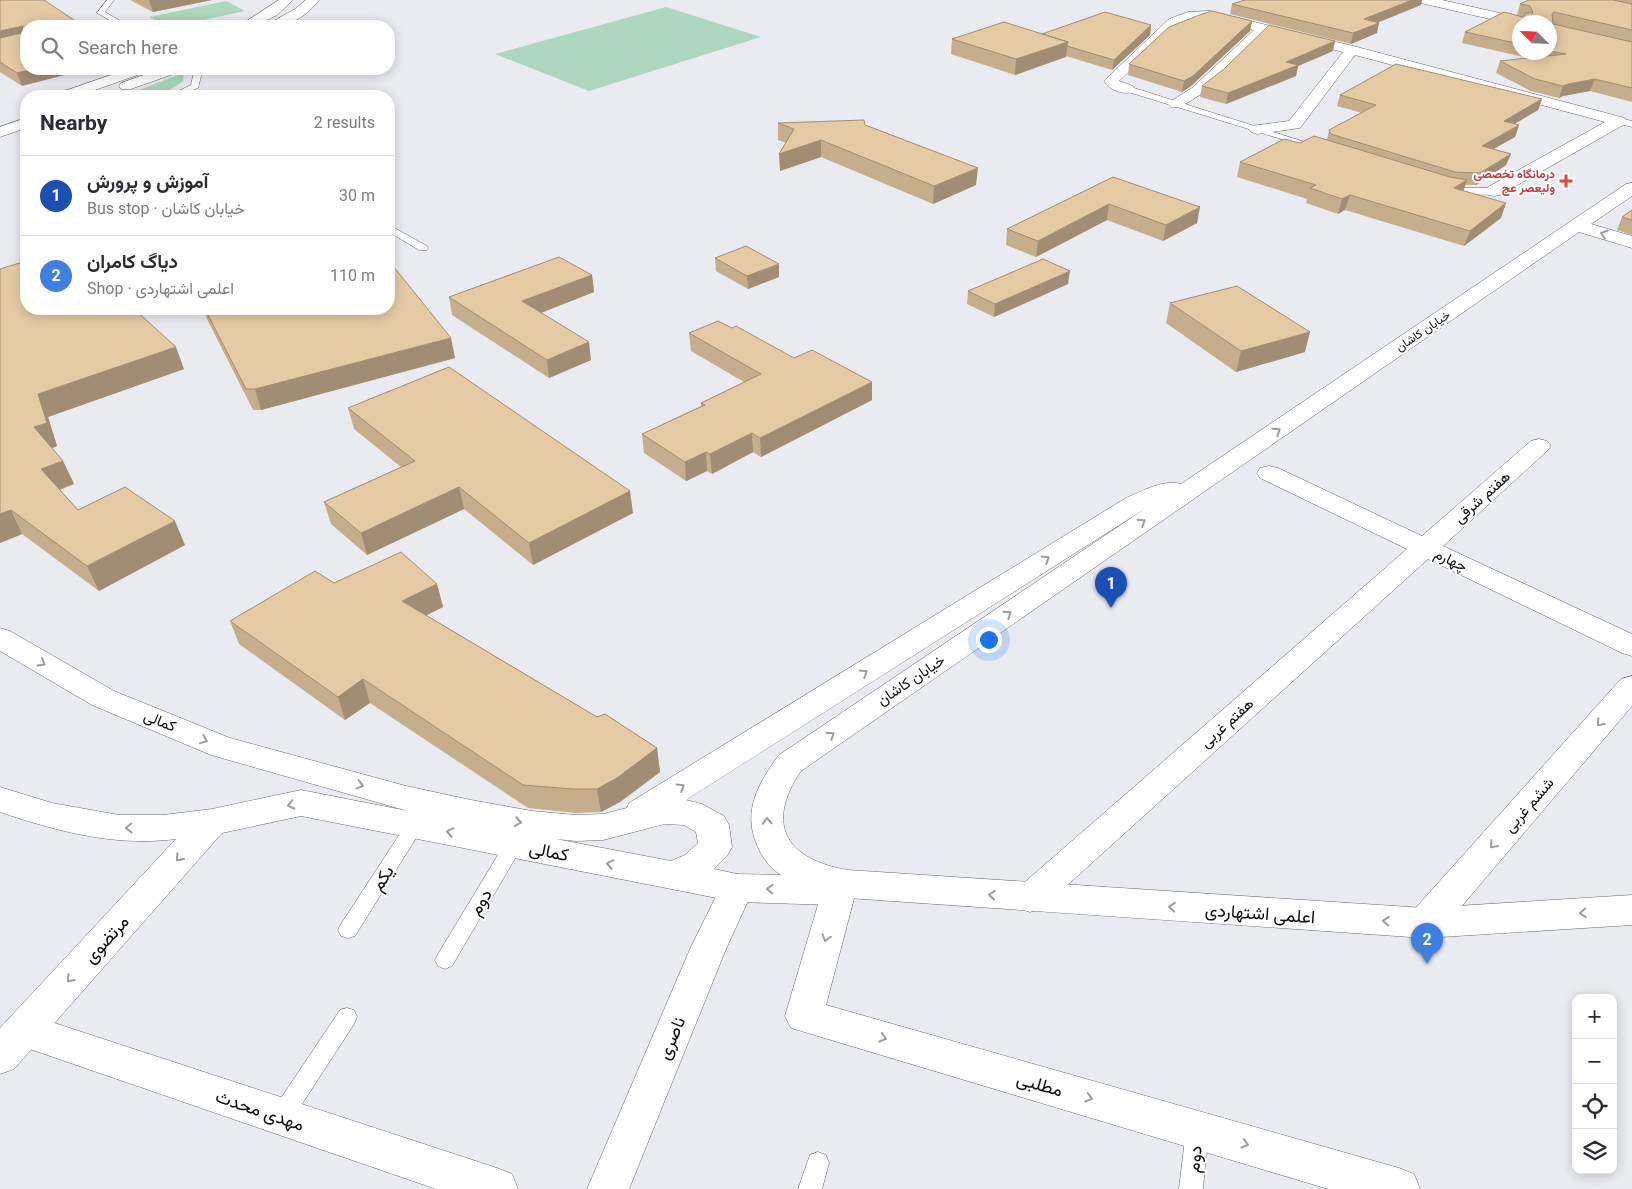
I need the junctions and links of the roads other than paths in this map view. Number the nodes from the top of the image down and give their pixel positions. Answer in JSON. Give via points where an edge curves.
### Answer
{"nodes":[{"id":1,"x":111,"y":0,"type":"edge"},
{"id":2,"x":287,"y":0,"type":"edge"},
{"id":3,"x":313,"y":0,"type":"edge"},
{"id":4,"x":1425,"y":0,"type":"edge"},
{"id":5,"x":112,"y":20,"type":"edge"},
{"id":6,"x":257,"y":20,"type":"edge"},
{"id":7,"x":286,"y":20,"type":"edge"},
{"id":8,"x":1512,"y":20,"type":"edge"},
{"id":9,"x":1264,"y":28,"type":"junction"},
{"id":10,"x":1352,"y":50,"type":"junction"},
{"id":11,"x":1371,"y":55,"type":"junction"},
{"id":12,"x":1359,"y":70,"type":"dead end"},
{"id":13,"x":124,"y":75,"type":"edge"},
{"id":14,"x":157,"y":75,"type":"edge"},
{"id":15,"x":198,"y":75,"type":"edge"},
{"id":16,"x":1128,"y":89,"type":"joint"},
{"id":17,"x":81,"y":90,"type":"edge"},
{"id":18,"x":115,"y":90,"type":"edge"},
{"id":19,"x":186,"y":90,"type":"edge"},
{"id":20,"x":1176,"y":104,"type":"junction"},
{"id":21,"x":20,"y":112,"type":"edge"},
{"id":22,"x":0,"y":119,"type":"edge"},
{"id":23,"x":1625,"y":122,"type":"edge"},
{"id":24,"x":20,"y":125,"type":"edge"},
{"id":25,"x":1294,"y":125,"type":"junction"},
{"id":26,"x":1256,"y":128,"type":"junction"},
{"id":27,"x":0,"y":132,"type":"edge"},
{"id":28,"x":1323,"y":149,"type":"joint"},
{"id":29,"x":1440,"y":185,"type":"edge"},
{"id":30,"x":1632,"y":188,"type":"edge"},
{"id":31,"x":1494,"y":191,"type":"joint"},
{"id":32,"x":1577,"y":226,"type":"junction"},
{"id":33,"x":395,"y":232,"type":"edge"},
{"id":34,"x":1632,"y":242,"type":"edge"},
{"id":35,"x":423,"y":248,"type":"dead end"},
{"id":36,"x":1539,"y":446,"type":"dead end"},
{"id":37,"x":1269,"y":473,"type":"dead end"},
{"id":38,"x":1213,"y":474,"type":"junction"},
{"id":39,"x":1425,"y":547,"type":"junction"},
{"id":40,"x":0,"y":638,"type":"edge"},
{"id":41,"x":1632,"y":646,"type":"edge"},
{"id":42,"x":1632,"y":686,"type":"edge"},
{"id":43,"x":0,"y":799,"type":"edge"},
{"id":44,"x":212,"y":822,"type":"junction"},
{"id":45,"x":625,"y":822,"type":"junction"},
{"id":46,"x":415,"y":825,"type":"junction"},
{"id":47,"x":514,"y":844,"type":"junction"},
{"id":48,"x":671,"y":876,"type":"junction"},
{"id":49,"x":737,"y":888,"type":"junction"},
{"id":50,"x":888,"y":888,"type":"junction"},
{"id":51,"x":839,"y":891,"type":"junction"},
{"id":52,"x":1030,"y":898,"type":"junction"},
{"id":53,"x":1632,"y":910,"type":"edge"},
{"id":54,"x":1425,"y":923,"type":"junction"},
{"id":55,"x":348,"y":930,"type":"dead end"},
{"id":56,"x":445,"y":960,"type":"dead end"},
{"id":57,"x":347,"y":1017,"type":"dead end"},
{"id":58,"x":12,"y":1043,"type":"edge"},
{"id":59,"x":281,"y":1117,"type":"junction"},
{"id":60,"x":1197,"y":1130,"type":"junction"},
{"id":61,"x":818,"y":1163,"type":"dead end"},
{"id":62,"x":1345,"y":1181,"type":"edge"},
{"id":63,"x":497,"y":1189,"type":"edge"},
{"id":64,"x":608,"y":1189,"type":"edge"},
{"id":65,"x":810,"y":1189,"type":"edge"},
{"id":66,"x":1191,"y":1189,"type":"edge"},
{"id":67,"x":1399,"y":1189,"type":"edge"}],
"edges":[{"from":1,"to":5,"type":"lane","via":[[101,13]]},
{"from":2,"to":6,"type":"street"},
{"from":3,"to":7,"type":"street"},
{"from":4,"to":8,"type":"street"},
{"from":9,"to":10,"type":"street"},
{"from":9,"to":16,"type":"street","via":[[1209,15],[1178,18],[1111,81]]},
{"from":9,"to":20,"type":"street","via":[[1197,91]]},
{"from":10,"to":11,"type":"street"},
{"from":10,"to":25,"type":"street"},
{"from":11,"to":12,"type":"street"},
{"from":11,"to":23,"type":"street"},
{"from":13,"to":17,"type":"street"},
{"from":14,"to":18,"type":"street"},
{"from":15,"to":19,"type":"lane","via":[[195,86]]},
{"from":16,"to":20,"type":"lane"},
{"from":20,"to":26,"type":"lane"},
{"from":21,"to":22,"type":"street"},
{"from":23,"to":31,"type":"street"},
{"from":24,"to":27,"type":"street"},
{"from":25,"to":26,"type":"street"},
{"from":25,"to":28,"type":"street","via":[[1299,131],[1313,130]]},
{"from":26,"to":28,"type":"lane"},
{"from":29,"to":31,"type":"lane","via":[[1464,191]]},
{"from":30,"to":32,"type":"street","name":"خیابان کاشان"},
{"from":34,"to":32,"type":"street","one_way":true},
{"from":38,"to":32,"type":"street","name":"خیابان کاشان","one_way":true},
{"from":33,"to":35,"type":"lane"},
{"from":36,"to":39,"type":"street","name":"هفتم شرقی"},
{"from":37,"to":39,"type":"street","name":"چهارم"},
{"from":45,"to":38,"type":"street","name":"خیابان کاشان","one_way":true,"via":[[1135,503]]},
{"from":50,"to":38,"type":"street","name":"خیابان کاشان","one_way":true,"via":[[822,879],[786,861],[771,844],[766,824],[767,805],[779,776],[790,762]]},
{"from":39,"to":41,"type":"street","name":"چهارم"},
{"from":39,"to":52,"type":"street","name":"هفتم غربی"},
{"from":40,"to":45,"type":"street","name":"کمالی","one_way":true,"via":[[103,698],[222,747],[406,798],[488,816],[576,828]]},
{"from":42,"to":54,"type":"street","name":"ششم غربی","one_way":true},
{"from":44,"to":43,"type":"street","name":"کمالی","one_way":true,"via":[[163,828],[119,828],[51,816]]},
{"from":46,"to":44,"type":"street","name":"کمالی","one_way":true,"via":[[301,803]]},
{"from":44,"to":58,"type":"street","name":"مرتضوی","one_way":true},
{"from":45,"to":48,"type":"street","name":"کمالی","via":[[665,811],[690,813],[712,825],[715,846],[697,865]]},
{"from":47,"to":46,"type":"street","name":"کمالی","one_way":true},
{"from":46,"to":55,"type":"lane","name":"یکم"},
{"from":48,"to":47,"type":"street","name":"کمالی","one_way":true},
{"from":47,"to":56,"type":"lane","name":"دوم"},
{"from":48,"to":49,"type":"street","name":"کمالی"},
{"from":51,"to":49,"type":"street","name":"کمالی","one_way":true},
{"from":49,"to":64,"type":"street","name":"ناصری","via":[[708,949]]},
{"from":50,"to":51,"type":"street","name":"کمالی"},
{"from":52,"to":50,"type":"street","name":"اعلمی اشتهاردی","one_way":true},
{"from":51,"to":60,"type":"street","name":"مطلبی","one_way":true,"via":[[804,1016]]},
{"from":54,"to":52,"type":"street","name":"اعلمی اشتهاردی","one_way":true},
{"from":53,"to":54,"type":"street","name":"اعلمی اشتهاردی","one_way":true},
{"from":57,"to":59,"type":"lane"},
{"from":58,"to":59,"type":"street","name":"مهدی محدث"},
{"from":59,"to":63,"type":"street","name":"مهدی محدث"},
{"from":60,"to":62,"type":"street","name":"مطلبی","one_way":true},
{"from":60,"to":66,"type":"lane","name":"دوم"},
{"from":61,"to":65,"type":"lane"},
{"from":62,"to":67,"type":"street","name":"مطلبی"}]}
